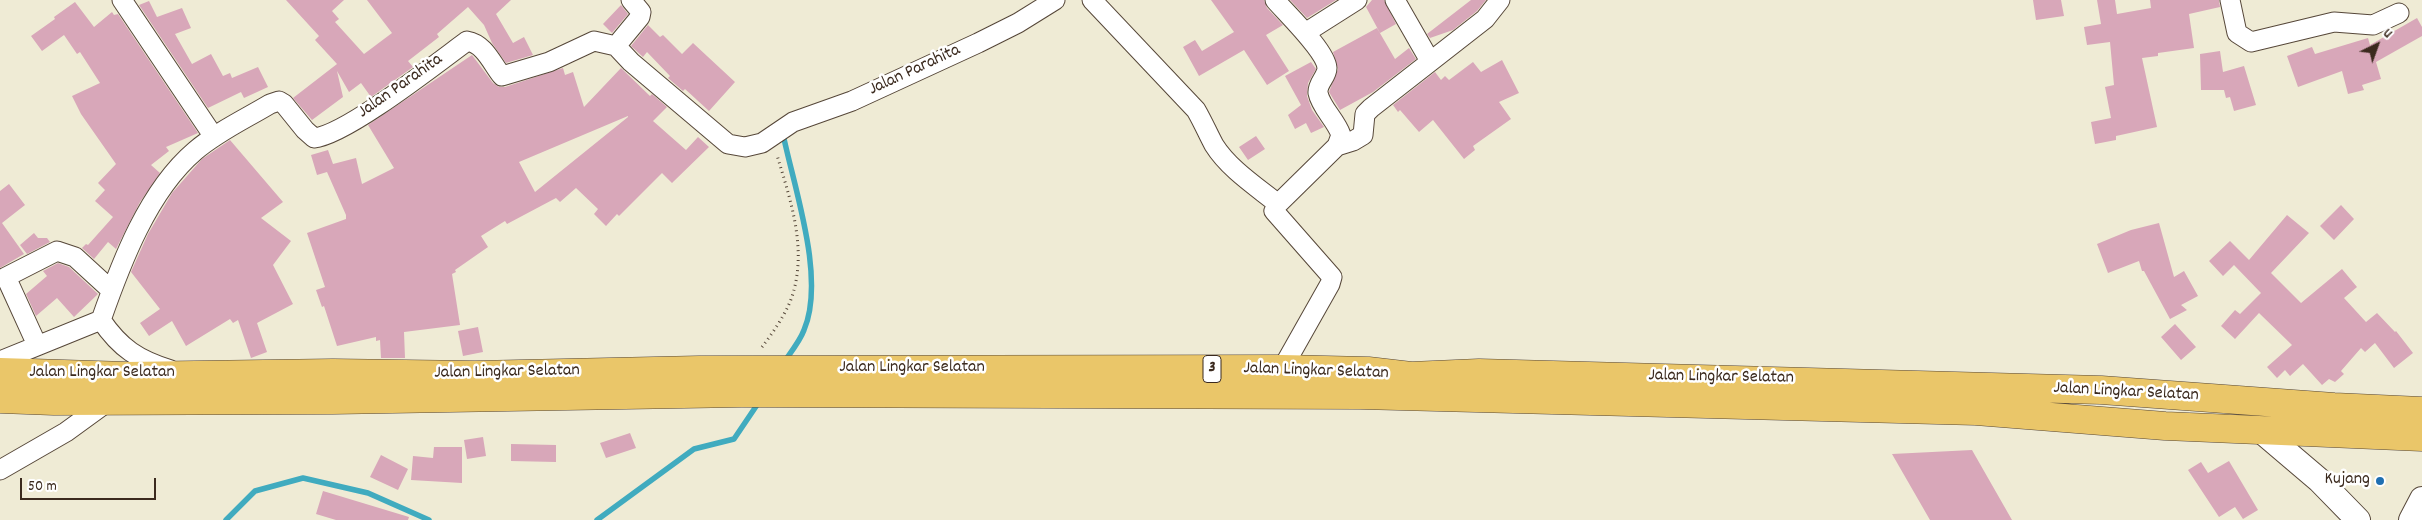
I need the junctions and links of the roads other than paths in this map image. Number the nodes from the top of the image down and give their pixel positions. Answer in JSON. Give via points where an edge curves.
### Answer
{"nodes":[{"id":1,"x":122,"y":0,"type":"edge"},
{"id":2,"x":631,"y":0,"type":"edge"},
{"id":3,"x":1055,"y":0,"type":"edge"},
{"id":4,"x":1092,"y":0,"type":"edge"},
{"id":5,"x":1275,"y":0,"type":"edge"},
{"id":6,"x":1357,"y":0,"type":"edge"},
{"id":7,"x":1395,"y":0,"type":"edge"},
{"id":8,"x":1500,"y":0,"type":"edge"},
{"id":9,"x":2230,"y":0,"type":"edge"},
{"id":10,"x":2399,"y":13,"type":"dead end"},
{"id":11,"x":1305,"y":33,"type":"junction"},
{"id":12,"x":616,"y":46,"type":"junction"},
{"id":13,"x":1430,"y":61,"type":"junction"},
{"id":14,"x":214,"y":137,"type":"junction"},
{"id":15,"x":1337,"y":146,"type":"junction"},
{"id":16,"x":1278,"y":204,"type":"junction"},
{"id":17,"x":3,"y":273,"type":"edge"},
{"id":18,"x":111,"y":290,"type":"junction"},
{"id":19,"x":101,"y":320,"type":"junction"},
{"id":20,"x":37,"y":345,"type":"junction"},
{"id":21,"x":0,"y":361,"type":"edge"},
{"id":22,"x":0,"y":372,"type":"edge"},
{"id":23,"x":185,"y":374,"type":"junction"},
{"id":24,"x":1282,"y":382,"type":"junction"},
{"id":25,"x":0,"y":399,"type":"edge"},
{"id":26,"x":2422,"y":399,"type":"edge"},
{"id":27,"x":110,"y":400,"type":"junction"},
{"id":28,"x":2394,"y":408,"type":"junction"},
{"id":29,"x":2422,"y":411,"type":"edge"},
{"id":30,"x":2258,"y":429,"type":"junction"},
{"id":31,"x":2422,"y":437,"type":"edge"},
{"id":32,"x":0,"y":470,"type":"edge"},
{"id":33,"x":2422,"y":499,"type":"edge"},
{"id":34,"x":2358,"y":520,"type":"edge"},
{"id":35,"x":2411,"y":520,"type":"edge"}],
"edges":[{"from":1,"to":14,"type":"street"},
{"from":2,"to":12,"type":"street","via":[[641,12],[640,18]]},
{"from":3,"to":12,"type":"street","name":"Jalan Parahita","via":[[978,43],[852,101],[804,116],[754,146],[728,144]]},
{"from":4,"to":16,"type":"street","via":[[1196,110],[1214,145],[1229,163]]},
{"from":5,"to":11,"type":"street"},
{"from":6,"to":11,"type":"street"},
{"from":7,"to":13,"type":"street"},
{"from":8,"to":13,"type":"street","via":[[1485,19]]},
{"from":9,"to":10,"type":"street","via":[[2238,32],[2251,42],[2334,22],[2373,25]]},
{"from":11,"to":15,"type":"street","via":[[1326,65],[1327,72],[1318,91],[1338,129],[1340,141]]},
{"from":12,"to":14,"type":"street","name":"Jalan Parahita","via":[[594,41],[549,62],[502,76],[486,53],[468,41],[354,120],[322,138],[309,134],[279,101]]},
{"from":13,"to":15,"type":"street","via":[[1365,114],[1362,135]]},
{"from":14,"to":18,"type":"street","name":"Jalan Parahita","via":[[195,150],[155,200],[123,259]]},
{"from":15,"to":16,"type":"street"},
{"from":16,"to":24,"type":"street","via":[[1274,211],[1276,214],[1332,278]]},
{"from":17,"to":18,"type":"street","via":[[58,252],[75,257]]},
{"from":17,"to":20,"type":"street"},
{"from":18,"to":19,"type":"street","name":"Jalan Parahita"},
{"from":19,"to":20,"type":"street"},
{"from":19,"to":23,"type":"street","via":[[123,348],[152,364]]},
{"from":20,"to":21,"type":"street"},
{"from":22,"to":23,"type":"main road","name":"Jalan Lingkar Selatan","number":"3","via":[[127,376]]},
{"from":23,"to":24,"type":"main road","name":"Jalan Lingkar Selatan","number":"3","via":[[475,375],[744,370]]},
{"from":24,"to":27,"type":"main road","name":"Jalan Lingkar Selatan","number":"3","via":[[445,398]]},
{"from":24,"to":28,"type":"main road","name":"Jalan Lingkar Selatan","number":"3","via":[[1368,371],[1410,376],[1478,373],[2101,390],[2334,407]]},
{"from":24,"to":30,"type":"main road","name":"Jalan Lingkar Selatan","number":"3","via":[[1500,398],[1976,411],[2165,426]]},
{"from":25,"to":27,"type":"main road","name":"Jalan Lingkar Selatan","number":"3"},
{"from":26,"to":28,"type":"street"},
{"from":27,"to":32,"type":"street","via":[[66,432]]},
{"from":28,"to":29,"type":"main road","name":"Jalan Lingkar Selatan","number":"3"},
{"from":30,"to":31,"type":"main road","name":"Jalan Lingkar Selatan","number":"3"},
{"from":30,"to":34,"type":"street","via":[[2319,480]]},
{"from":33,"to":35,"type":"street"}]}
